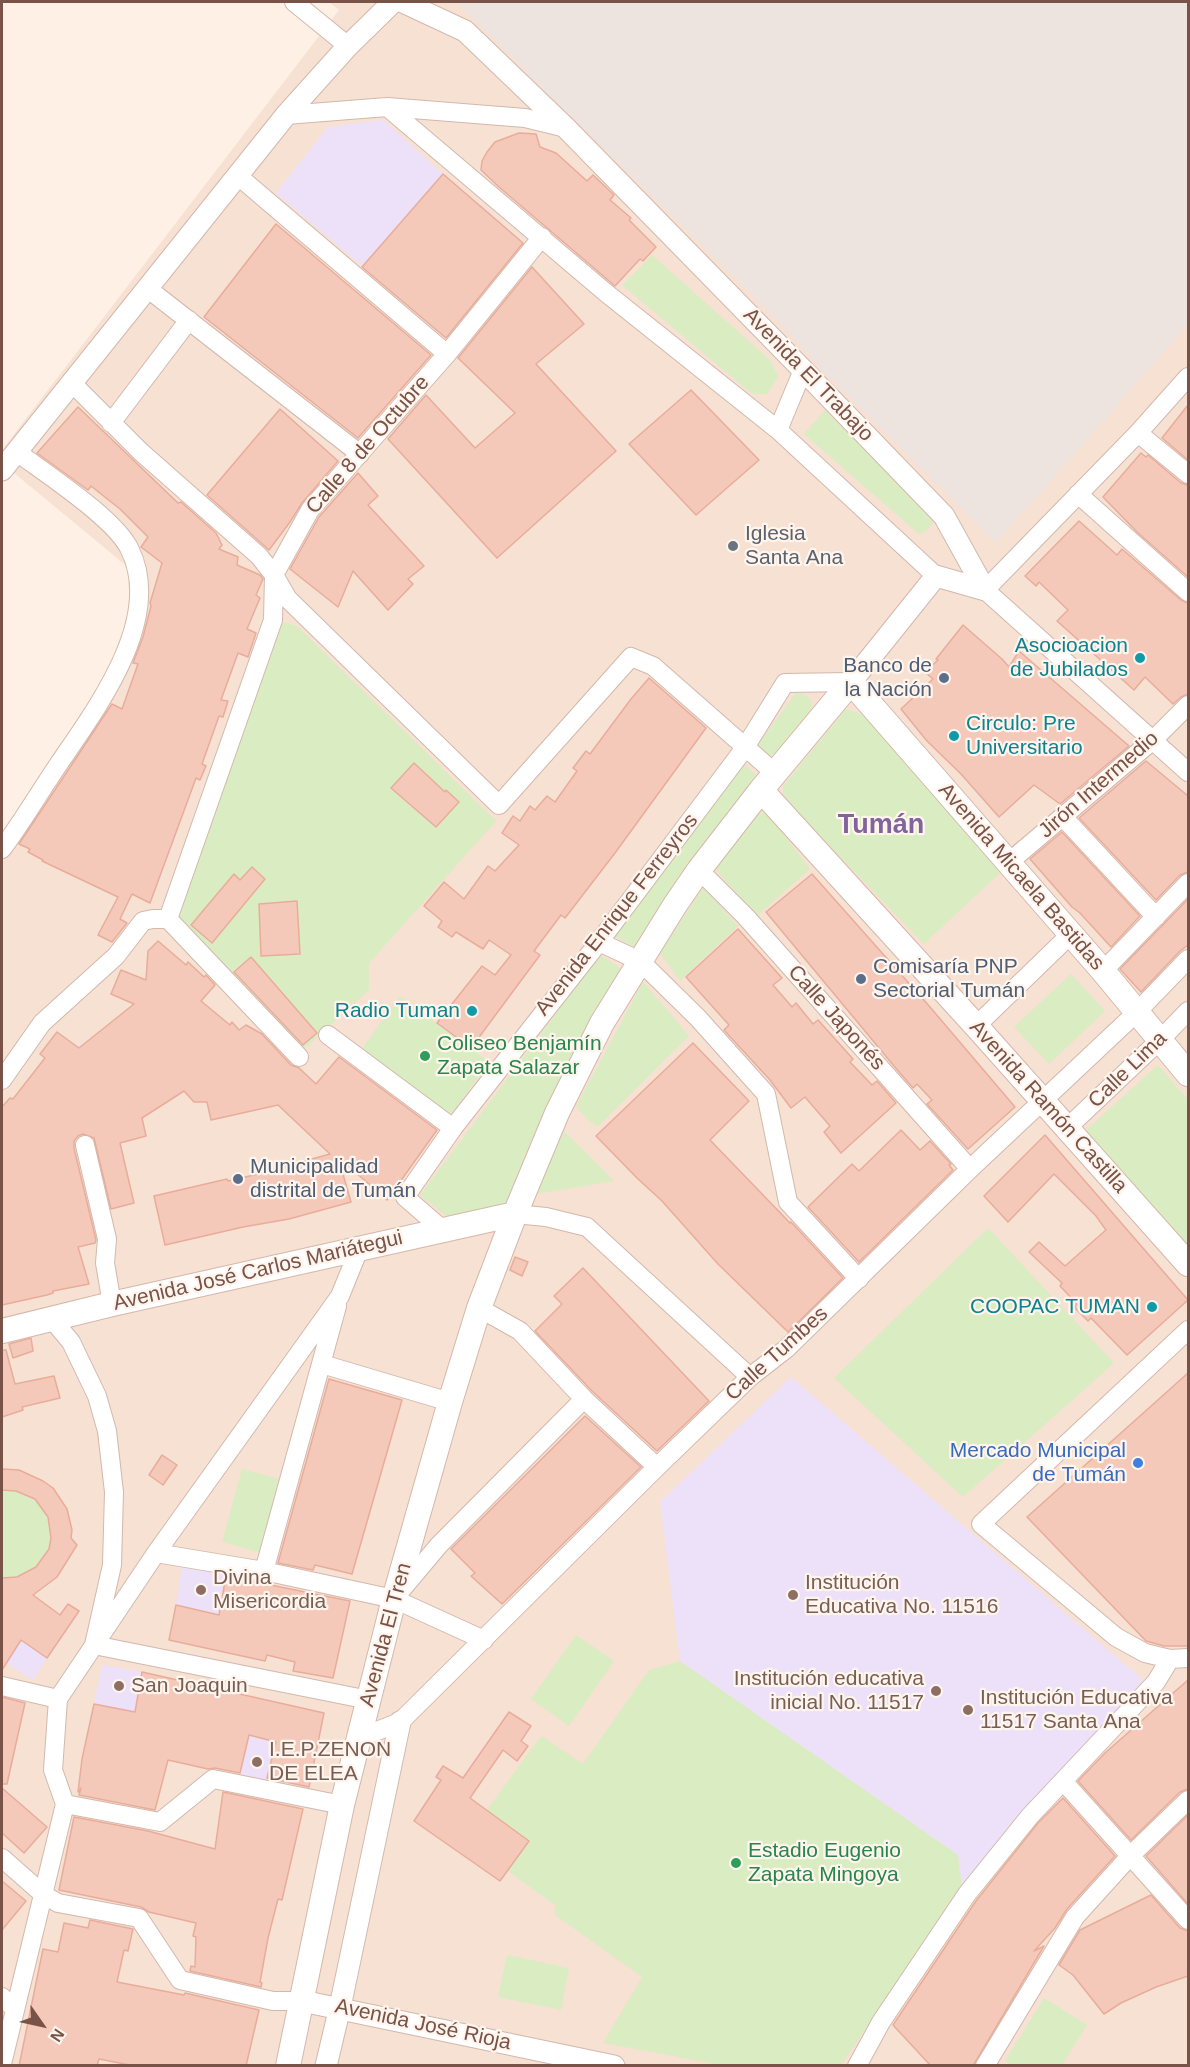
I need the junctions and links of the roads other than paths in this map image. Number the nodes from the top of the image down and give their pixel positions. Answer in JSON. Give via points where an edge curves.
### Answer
{"nodes":[{"id":1,"x":294,"y":2,"type":"edge"},
{"id":2,"x":393,"y":2,"type":"edge"},
{"id":3,"x":403,"y":2,"type":"edge"},
{"id":4,"x":348,"y":46,"type":"junction"},
{"id":5,"x":387,"y":107,"type":"junction"},
{"id":6,"x":286,"y":115,"type":"junction"},
{"id":7,"x":566,"y":128,"type":"junction"},
{"id":8,"x":237,"y":175,"type":"junction"},
{"id":9,"x":542,"y":237,"type":"junction"},
{"id":10,"x":147,"y":288,"type":"junction"},
{"id":11,"x":189,"y":320,"type":"junction"},
{"id":12,"x":447,"y":354,"type":"junction"},
{"id":13,"x":803,"y":370,"type":"junction"},
{"id":14,"x":1188,"y":377,"type":"edge"},
{"id":15,"x":72,"y":383,"type":"junction"},
{"id":16,"x":111,"y":423,"type":"junction"},
{"id":17,"x":778,"y":430,"type":"junction"},
{"id":18,"x":1138,"y":433,"type":"junction"},
{"id":19,"x":17,"y":452,"type":"junction"},
{"id":20,"x":360,"y":454,"type":"junction"},
{"id":21,"x":2,"y":470,"type":"edge"},
{"id":22,"x":1188,"y":474,"type":"edge"},
{"id":23,"x":1078,"y":494,"type":"junction"},
{"id":24,"x":274,"y":575,"type":"junction"},
{"id":25,"x":936,"y":576,"type":"junction"},
{"id":26,"x":985,"y":590,"type":"junction"},
{"id":27,"x":1188,"y":592,"type":"edge"},
{"id":28,"x":851,"y":682,"type":"junction"},
{"id":29,"x":1188,"y":705,"type":"edge"},
{"id":30,"x":1153,"y":740,"type":"junction"},
{"id":31,"x":744,"y":748,"type":"junction"},
{"id":32,"x":1188,"y":772,"type":"edge"},
{"id":33,"x":768,"y":782,"type":"junction"},
{"id":34,"x":1063,"y":817,"type":"junction"},
{"id":35,"x":2,"y":849,"type":"edge"},
{"id":36,"x":1008,"y":862,"type":"junction"},
{"id":37,"x":699,"y":870,"type":"junction"},
{"id":38,"x":1188,"y":883,"type":"edge"},
{"id":39,"x":1156,"y":917,"type":"junction"},
{"id":40,"x":168,"y":919,"type":"junction"},
{"id":41,"x":1071,"y":934,"type":"junction"},
{"id":42,"x":599,"y":942,"type":"junction"},
{"id":43,"x":1188,"y":959,"type":"edge"},
{"id":44,"x":640,"y":961,"type":"junction"},
{"id":45,"x":1103,"y":971,"type":"junction"},
{"id":46,"x":1188,"y":1011,"type":"edge"},
{"id":47,"x":1136,"y":1013,"type":"junction"},
{"id":48,"x":976,"y":1026,"type":"junction"},
{"id":49,"x":328,"y":1035,"type":"dead end"},
{"id":50,"x":1160,"y":1040,"type":"junction"},
{"id":51,"x":299,"y":1057,"type":"dead end"},
{"id":52,"x":1188,"y":1074,"type":"edge"},
{"id":53,"x":2,"y":1080,"type":"edge"},
{"id":54,"x":1041,"y":1101,"type":"junction"},
{"id":55,"x":453,"y":1128,"type":"junction"},
{"id":56,"x":1066,"y":1128,"type":"junction"},
{"id":57,"x":85,"y":1145,"type":"dead end"},
{"id":58,"x":970,"y":1169,"type":"junction"},
{"id":59,"x":515,"y":1214,"type":"junction"},
{"id":60,"x":443,"y":1230,"type":"junction"},
{"id":61,"x":359,"y":1249,"type":"junction"},
{"id":62,"x":1188,"y":1264,"type":"edge"},
{"id":63,"x":859,"y":1279,"type":"junction"},
{"id":64,"x":340,"y":1296,"type":"junction"},
{"id":65,"x":112,"y":1304,"type":"junction"},
{"id":66,"x":479,"y":1308,"type":"junction"},
{"id":67,"x":51,"y":1318,"type":"junction"},
{"id":68,"x":1188,"y":1330,"type":"edge"},
{"id":69,"x":2,"y":1331,"type":"edge"},
{"id":70,"x":322,"y":1364,"type":"junction"},
{"id":71,"x":750,"y":1377,"type":"junction"},
{"id":72,"x":584,"y":1400,"type":"junction"},
{"id":73,"x":450,"y":1402,"type":"junction"},
{"id":74,"x":657,"y":1467,"type":"junction"},
{"id":75,"x":156,"y":1553,"type":"junction"},
{"id":76,"x":264,"y":1571,"type":"junction"},
{"id":77,"x":394,"y":1599,"type":"junction"},
{"id":78,"x":484,"y":1640,"type":"junction"},
{"id":79,"x":94,"y":1645,"type":"junction"},
{"id":80,"x":1188,"y":1658,"type":"edge"},
{"id":81,"x":1170,"y":1659,"type":"junction"},
{"id":82,"x":2,"y":1686,"type":"edge"},
{"id":83,"x":58,"y":1699,"type":"junction"},
{"id":84,"x":369,"y":1700,"type":"junction"},
{"id":85,"x":400,"y":1722,"type":"junction"},
{"id":86,"x":359,"y":1738,"type":"junction"},
{"id":87,"x":1062,"y":1781,"type":"junction"},
{"id":88,"x":1188,"y":1800,"type":"edge"},
{"id":89,"x":65,"y":1804,"type":"junction"},
{"id":90,"x":342,"y":1804,"type":"junction"},
{"id":91,"x":1131,"y":1855,"type":"junction"},
{"id":92,"x":2,"y":1858,"type":"edge"},
{"id":93,"x":44,"y":1895,"type":"junction"},
{"id":94,"x":1188,"y":1920,"type":"edge"},
{"id":95,"x":302,"y":2001,"type":"junction"},
{"id":96,"x":8,"y":2003,"type":"edge"},
{"id":97,"x":340,"y":2007,"type":"junction"},
{"id":98,"x":2,"y":2064,"type":"edge"},
{"id":99,"x":288,"y":2066,"type":"edge"},
{"id":100,"x":326,"y":2066,"type":"edge"},
{"id":101,"x":615,"y":2066,"type":"edge"},
{"id":102,"x":857,"y":2066,"type":"edge"},
{"id":103,"x":985,"y":2066,"type":"edge"}],
"edges":[{"from":1,"to":4,"type":"street"},
{"from":2,"to":4,"type":"street"},
{"from":3,"to":7,"type":"street","name":"Avenida El Trabajo","via":[[465,31]]},
{"from":4,"to":6,"type":"street"},
{"from":5,"to":6,"type":"street"},
{"from":5,"to":7,"type":"street","via":[[525,118]]},
{"from":5,"to":9,"type":"street"},
{"from":6,"to":8,"type":"street"},
{"from":7,"to":13,"type":"street","name":"Avenida El Trabajo"},
{"from":8,"to":10,"type":"street"},
{"from":8,"to":12,"type":"street"},
{"from":9,"to":12,"type":"street","name":"Calle 8 de Octubre"},
{"from":9,"to":17,"type":"street"},
{"from":10,"to":11,"type":"street"},
{"from":10,"to":15,"type":"street"},
{"from":11,"to":16,"type":"street"},
{"from":11,"to":20,"type":"street"},
{"from":12,"to":20,"type":"street","name":"Calle 8 de Octubre"},
{"from":13,"to":17,"type":"street"},
{"from":13,"to":26,"type":"street","name":"Avenida El Trabajo","via":[[944,516]]},
{"from":14,"to":18,"type":"street"},
{"from":15,"to":16,"type":"street"},
{"from":15,"to":19,"type":"street"},
{"from":16,"to":24,"type":"street","via":[[259,556]]},
{"from":17,"to":25,"type":"street"},
{"from":18,"to":22,"type":"street"},
{"from":18,"to":23,"type":"street"},
{"from":19,"to":21,"type":"street"},
{"from":19,"to":35,"type":"street","via":[[118,533],[130,548],[139,572],[139,602],[133,633],[115,674]]},
{"from":20,"to":24,"type":"street","name":"Calle 8 de Octubre","via":[[310,510]]},
{"from":23,"to":26,"type":"street"},
{"from":23,"to":27,"type":"street"},
{"from":24,"to":31,"type":"street","via":[[288,599],[499,805],[631,657],[653,666]]},
{"from":24,"to":40,"type":"street","name":"Calle 8 de Octubre","via":[[273,620]]},
{"from":25,"to":26,"type":"street"},
{"from":25,"to":28,"type":"street"},
{"from":26,"to":30,"type":"street","name":"Avenida El Trabajo"},
{"from":28,"to":31,"type":"street","name":"Avenida Enrique Ferreyros","via":[[785,683]]},
{"from":28,"to":33,"type":"main road","name":"Avenida El Tren"},
{"from":28,"to":36,"type":"main road","name":"Avenida Micaela Bastidas"},
{"from":29,"to":30,"type":"street","name":"Jirón Intermedio"},
{"from":30,"to":32,"type":"street","name":"Avenida El Trabajo"},
{"from":30,"to":34,"type":"street","name":"Jirón Intermedio"},
{"from":31,"to":33,"type":"street"},
{"from":31,"to":42,"type":"street","name":"Avenida Enrique Ferreyros"},
{"from":33,"to":37,"type":"main road","name":"Avenida El Tren"},
{"from":33,"to":48,"type":"main road","name":"Avenida Ramón Castilla"},
{"from":34,"to":36,"type":"street","name":"Jirón Intermedio"},
{"from":34,"to":39,"type":"street"},
{"from":36,"to":41,"type":"main road","name":"Avenida Micaela Bastidas"},
{"from":37,"to":44,"type":"main road","name":"Avenida El Tren"},
{"from":37,"to":58,"type":"street","name":"Calle Japonés"},
{"from":38,"to":39,"type":"street"},
{"from":39,"to":45,"type":"street"},
{"from":40,"to":51,"type":"street"},
{"from":40,"to":53,"type":"street","via":[[143,921],[116,956],[42,1023]]},
{"from":41,"to":45,"type":"main road","name":"Avenida Micaela Bastidas"},
{"from":41,"to":48,"type":"street"},
{"from":42,"to":44,"type":"street"},
{"from":42,"to":55,"type":"street","name":"Avenida Enrique Ferreyros"},
{"from":43,"to":47,"type":"street","name":"Calle Tumbes"},
{"from":44,"to":59,"type":"main road","name":"Avenida El Tren","via":[[602,1023],[557,1113]]},
{"from":44,"to":63,"type":"street","via":[[766,1094],[788,1202]]},
{"from":45,"to":47,"type":"main road","name":"Avenida Micaela Bastidas"},
{"from":46,"to":50,"type":"street","name":"Calle Lima"},
{"from":47,"to":50,"type":"main road","name":"Avenida Micaela Bastidas"},
{"from":47,"to":54,"type":"street","name":"Calle Tumbes"},
{"from":48,"to":54,"type":"main road","name":"Avenida Ramón Castilla"},
{"from":49,"to":55,"type":"street"},
{"from":50,"to":52,"type":"main road","name":"Avenida Micaela Bastidas"},
{"from":50,"to":56,"type":"street","name":"Calle Lima"},
{"from":54,"to":56,"type":"main road","name":"Avenida Ramón Castilla"},
{"from":54,"to":58,"type":"street","name":"Calle Tumbes"},
{"from":55,"to":60,"type":"street","name":"Avenida Enrique Ferreyros","via":[[405,1197]]},
{"from":56,"to":62,"type":"main road","name":"Avenida Ramón Castilla"},
{"from":57,"to":65,"type":"street","via":[[107,1239],[105,1263]]},
{"from":58,"to":63,"type":"street","name":"Calle Tumbes"},
{"from":59,"to":60,"type":"main road","name":"Avenida José Carlos Mariátegui"},
{"from":59,"to":66,"type":"main road","name":"Avenida El Tren"},
{"from":59,"to":71,"type":"street","via":[[546,1216],[587,1227]]},
{"from":60,"to":61,"type":"main road","name":"Avenida José Carlos Mariátegui"},
{"from":61,"to":64,"type":"street"},
{"from":61,"to":65,"type":"main road","name":"Avenida José Carlos Mariátegui"},
{"from":63,"to":71,"type":"street","name":"Calle Tumbes","via":[[786,1349]]},
{"from":64,"to":70,"type":"street"},
{"from":64,"to":75,"type":"street"},
{"from":65,"to":67,"type":"main road","name":"Avenida José Carlos Mariátegui"},
{"from":66,"to":72,"type":"street","via":[[520,1331]]},
{"from":66,"to":73,"type":"main road","name":"Avenida El Tren"},
{"from":67,"to":69,"type":"main road","name":"Avenida José Carlos Mariátegui"},
{"from":67,"to":79,"type":"street","via":[[71,1342],[97,1396],[107,1431],[114,1492],[112,1565]]},
{"from":68,"to":81,"type":"street","via":[[981,1524],[1116,1637],[1145,1653]]},
{"from":70,"to":73,"type":"street"},
{"from":70,"to":76,"type":"street"},
{"from":71,"to":74,"type":"street","name":"Calle Tumbes"},
{"from":72,"to":74,"type":"street"},
{"from":72,"to":77,"type":"street","via":[[439,1545]]},
{"from":73,"to":77,"type":"main road","name":"Avenida El Tren"},
{"from":74,"to":78,"type":"street","name":"Calle Tumbes"},
{"from":75,"to":76,"type":"street"},
{"from":75,"to":79,"type":"street"},
{"from":76,"to":77,"type":"street"},
{"from":77,"to":78,"type":"street"},
{"from":77,"to":84,"type":"main road","name":"Avenida El Tren"},
{"from":78,"to":85,"type":"street","name":"Calle Tumbes"},
{"from":79,"to":83,"type":"street"},
{"from":79,"to":84,"type":"street"},
{"from":80,"to":81,"type":"street"},
{"from":81,"to":87,"type":"street","via":[[1156,1682]]},
{"from":82,"to":83,"type":"street"},
{"from":83,"to":89,"type":"street","via":[[53,1770]]},
{"from":84,"to":86,"type":"main road","name":"Avenida El Tren"},
{"from":85,"to":86,"type":"street","name":"Calle Tumbes"},
{"from":85,"to":97,"type":"street","name":"Avenida El Tren"},
{"from":86,"to":90,"type":"main road","name":"Avenida El Tren"},
{"from":87,"to":91,"type":"street"},
{"from":87,"to":102,"type":"street","via":[[966,1894],[881,2022]]},
{"from":88,"to":91,"type":"street"},
{"from":89,"to":90,"type":"street","via":[[160,1822],[213,1779]]},
{"from":89,"to":93,"type":"street"},
{"from":90,"to":95,"type":"main road","name":"Avenida El Tren"},
{"from":91,"to":94,"type":"street"},
{"from":91,"to":103,"type":"street","via":[[1075,1917]]},
{"from":92,"to":93,"type":"street"},
{"from":93,"to":95,"type":"street","via":[[58,1903],[139,1918],[180,1980],[273,2001]]},
{"from":93,"to":96,"type":"street"},
{"from":95,"to":97,"type":"street","name":"Avenida José Rioja"},
{"from":95,"to":99,"type":"main road","name":"Avenida El Tren"},
{"from":96,"to":98,"type":"street"},
{"from":97,"to":100,"type":"street","name":"Avenida El Tren"},
{"from":97,"to":101,"type":"street","name":"Avenida José Rioja"}]}
